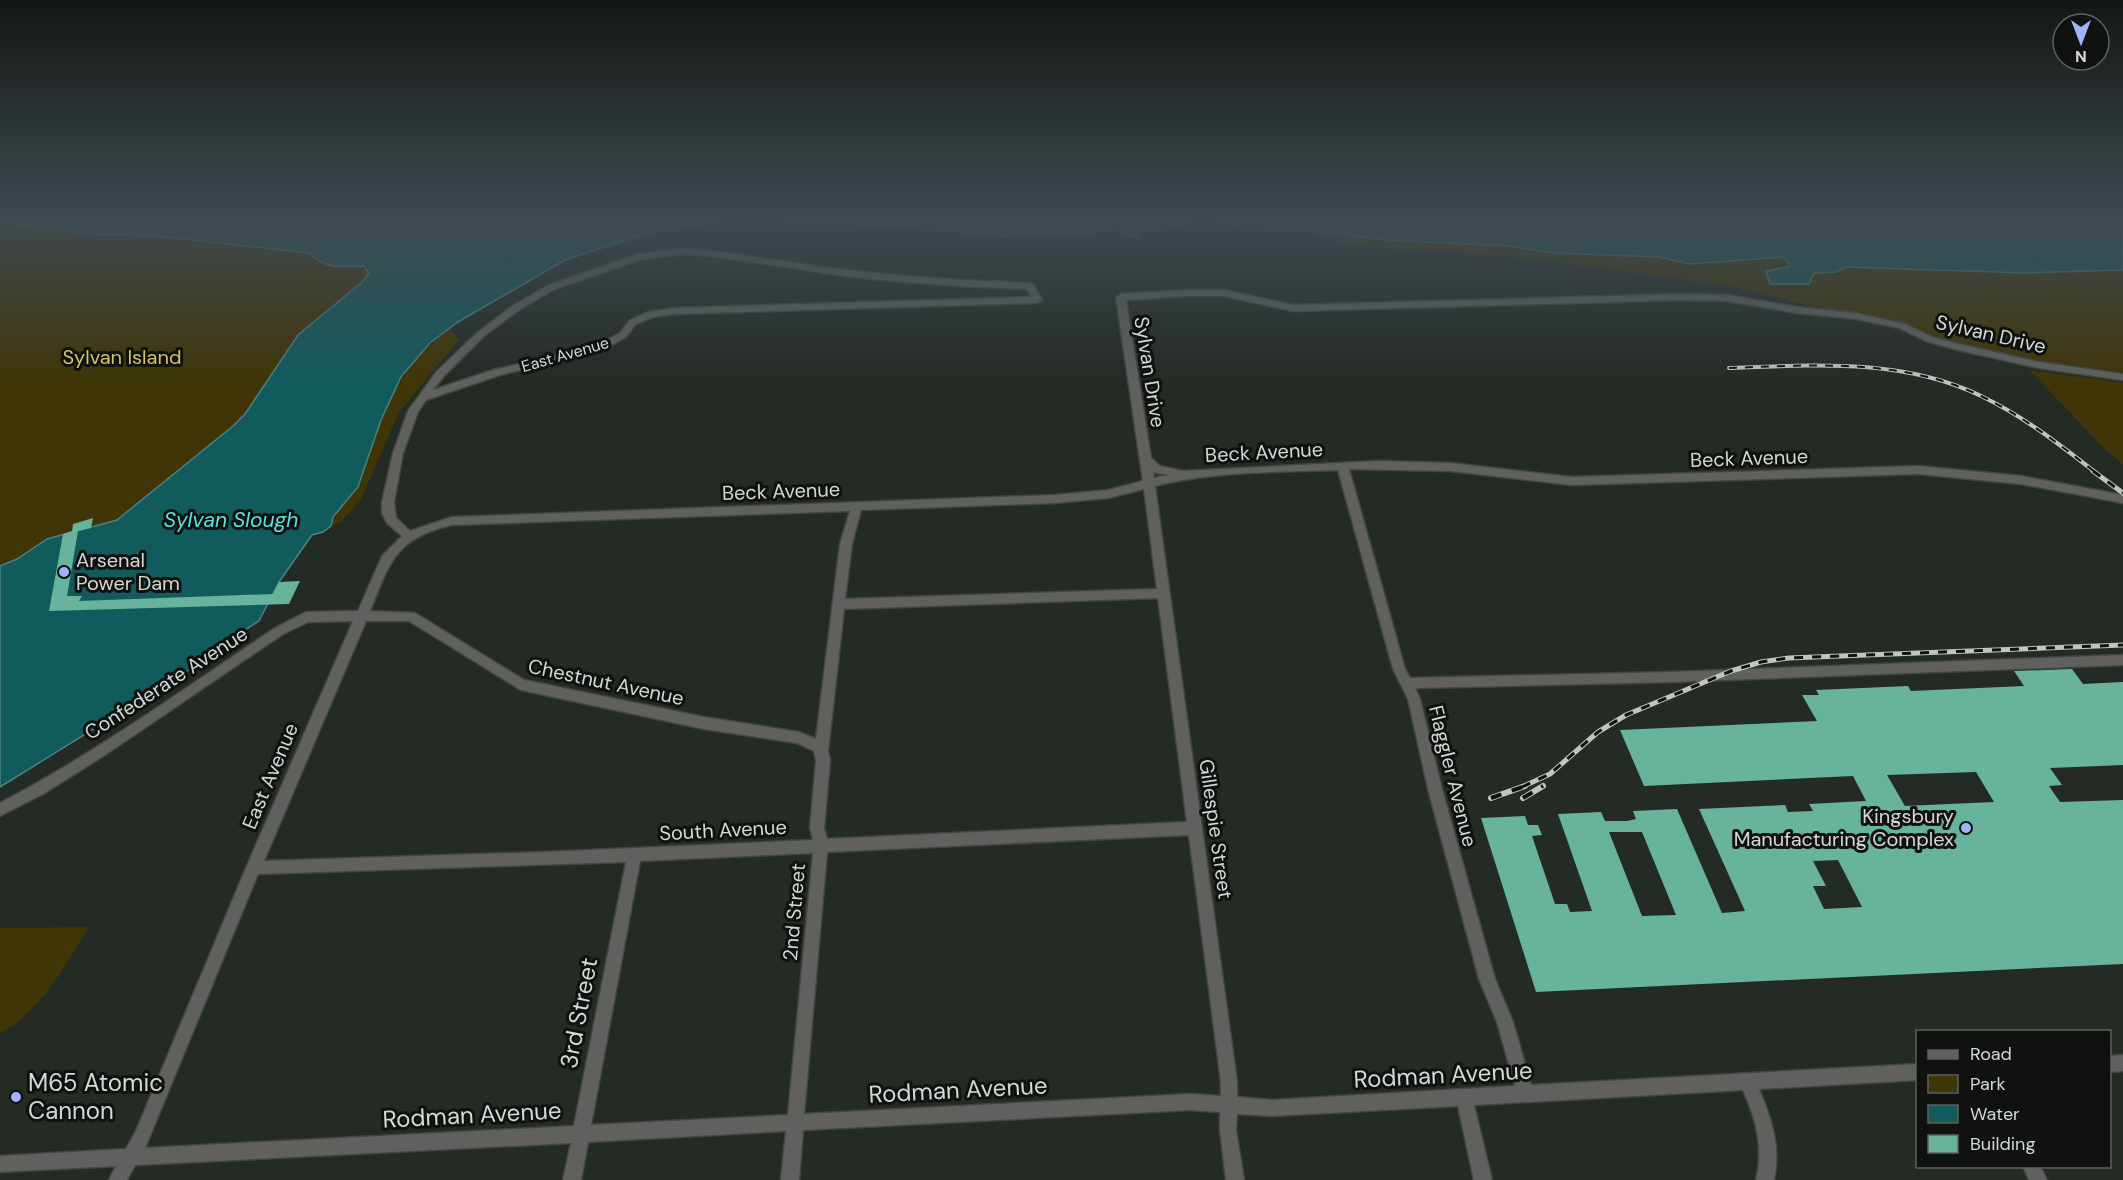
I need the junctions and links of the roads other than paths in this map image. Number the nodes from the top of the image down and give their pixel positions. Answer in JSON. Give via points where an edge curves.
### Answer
{"nodes":[{"id":1,"x":592,"y":273,"type":"edge"},
{"id":2,"x":850,"y":273,"type":"edge"},
{"id":3,"x":2123,"y":377,"type":"edge"},
{"id":4,"x":422,"y":398,"type":"junction"},
{"id":5,"x":1145,"y":459,"type":"junction"},
{"id":6,"x":1343,"y":467,"type":"junction"},
{"id":7,"x":1198,"y":473,"type":"junction"},
{"id":8,"x":1149,"y":484,"type":"junction"},
{"id":9,"x":2123,"y":499,"type":"edge"},
{"id":10,"x":857,"y":506,"type":"junction"},
{"id":11,"x":409,"y":536,"type":"junction"},
{"id":12,"x":1162,"y":593,"type":"junction"},
{"id":13,"x":839,"y":604,"type":"junction"},
{"id":14,"x":362,"y":615,"type":"junction"},
{"id":15,"x":2123,"y":660,"type":"edge"},
{"id":16,"x":1406,"y":683,"type":"junction"},
{"id":17,"x":821,"y":751,"type":"junction"},
{"id":18,"x":0,"y":810,"type":"edge"},
{"id":19,"x":1195,"y":828,"type":"junction"},
{"id":20,"x":821,"y":845,"type":"junction"},
{"id":21,"x":634,"y":855,"type":"junction"},
{"id":22,"x":253,"y":868,"type":"junction"},
{"id":23,"x":1916,"y":1072,"type":"edge"},
{"id":24,"x":1747,"y":1082,"type":"junction"},
{"id":25,"x":1525,"y":1094,"type":"junction"},
{"id":26,"x":1464,"y":1098,"type":"junction"},
{"id":27,"x":1229,"y":1105,"type":"junction"},
{"id":28,"x":795,"y":1123,"type":"junction"},
{"id":29,"x":581,"y":1134,"type":"junction"},
{"id":30,"x":129,"y":1158,"type":"junction"},
{"id":31,"x":0,"y":1164,"type":"edge"},
{"id":32,"x":118,"y":1180,"type":"edge"},
{"id":33,"x":572,"y":1180,"type":"edge"},
{"id":34,"x":790,"y":1180,"type":"edge"},
{"id":35,"x":1235,"y":1180,"type":"edge"},
{"id":36,"x":1483,"y":1180,"type":"edge"},
{"id":37,"x":1765,"y":1180,"type":"edge"}],
"edges":[{"from":1,"to":4,"type":"street","name":"East Avenue","via":[[530,298],[481,334]]},
{"from":2,"to":4,"type":"street","name":"East Avenue","via":[[1029,286],[1037,300],[651,314],[598,348],[497,372]]},
{"from":3,"to":5,"type":"street","name":"Sylvan Drive","via":[[2039,365],[1958,347],[1902,326],[1856,316],[1727,298],[1277,308],[1222,293],[1121,297]]},
{"from":4,"to":11,"type":"street","name":"East Avenue","via":[[404,431],[388,502],[391,520]]},
{"from":5,"to":7,"type":"street","via":[[1164,472]]},
{"from":5,"to":8,"type":"street","name":"Sylvan Drive"},
{"from":6,"to":7,"type":"street","name":"Beck Avenue"},
{"from":6,"to":9,"type":"street","name":"Beck Avenue","via":[[1433,466],[1572,482],[1939,471],[2003,477]]},
{"from":6,"to":16,"type":"street","name":"Flaggler Avenue"},
{"from":7,"to":8,"type":"street","name":"Beck Avenue"},
{"from":8,"to":10,"type":"street","name":"Beck Avenue","via":[[1080,497]]},
{"from":8,"to":12,"type":"street","name":"Gillespie Street"},
{"from":10,"to":11,"type":"street","name":"Beck Avenue","via":[[452,521]]},
{"from":10,"to":13,"type":"street","name":"2nd Street","via":[[846,544]]},
{"from":11,"to":14,"type":"street","name":"East Avenue","via":[[386,559]]},
{"from":12,"to":13,"type":"street"},
{"from":12,"to":19,"type":"street","name":"Gillespie Street"},
{"from":13,"to":17,"type":"street","name":"2nd Street"},
{"from":14,"to":17,"type":"street","name":"Chestnut Avenue","via":[[411,615],[521,685],[799,738]]},
{"from":14,"to":18,"type":"street","name":"Confederate Avenue","via":[[306,617],[294,622],[91,756]]},
{"from":14,"to":22,"type":"street","name":"East Avenue"},
{"from":15,"to":16,"type":"street"},
{"from":16,"to":25,"type":"street","name":"Flaggler Avenue","via":[[1414,699],[1487,979]]},
{"from":17,"to":20,"type":"street","name":"2nd Street","via":[[817,828]]},
{"from":19,"to":20,"type":"street","name":"South Avenue"},
{"from":19,"to":27,"type":"street","name":"Gillespie Street"},
{"from":20,"to":21,"type":"street","name":"South Avenue"},
{"from":20,"to":28,"type":"street","name":"2nd Street"},
{"from":21,"to":22,"type":"street","name":"South Avenue"},
{"from":21,"to":29,"type":"street","name":"3rd Street"},
{"from":22,"to":30,"type":"street","name":"East Avenue","via":[[172,1067]]},
{"from":23,"to":24,"type":"street","name":"Rodman Avenue"},
{"from":24,"to":25,"type":"street","name":"Rodman Avenue"},
{"from":24,"to":37,"type":"street","via":[[1771,1148]]},
{"from":25,"to":26,"type":"street","name":"Rodman Avenue"},
{"from":26,"to":27,"type":"street","name":"Rodman Avenue","via":[[1272,1108]]},
{"from":26,"to":36,"type":"street"},
{"from":27,"to":28,"type":"street","name":"Rodman Avenue","via":[[1191,1102]]},
{"from":27,"to":35,"type":"street","name":"Gillespie Street"},
{"from":28,"to":29,"type":"street","name":"Rodman Avenue"},
{"from":28,"to":34,"type":"street","name":"2nd Street"},
{"from":29,"to":30,"type":"street","name":"Rodman Avenue"},
{"from":29,"to":33,"type":"street","name":"3rd Street"},
{"from":30,"to":31,"type":"street","name":"Rodman Avenue"},
{"from":30,"to":32,"type":"street","name":"East Avenue"}]}
